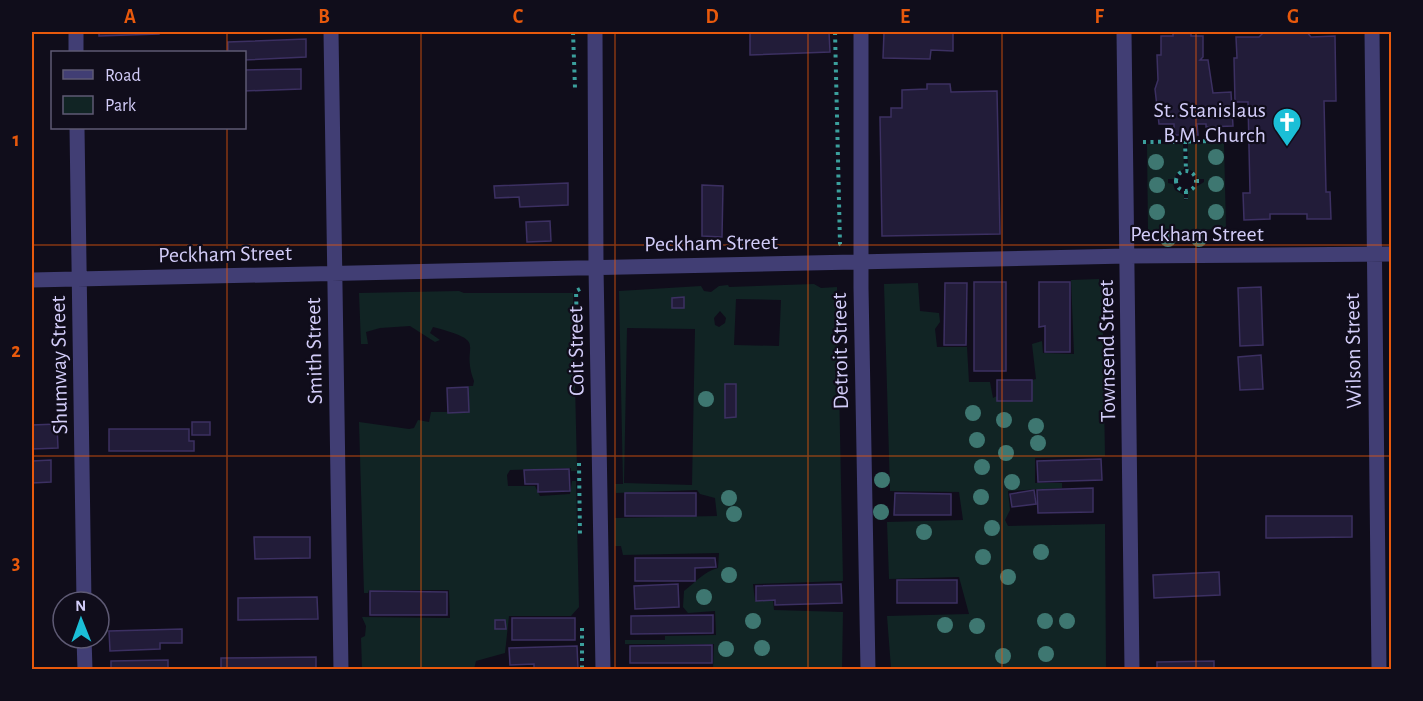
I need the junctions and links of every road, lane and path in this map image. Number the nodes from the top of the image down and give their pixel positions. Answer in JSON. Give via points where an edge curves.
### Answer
{"nodes":[{"id":1,"x":76,"y":32,"type":"edge"},
{"id":2,"x":332,"y":32,"type":"edge"},
{"id":3,"x":595,"y":32,"type":"edge"},
{"id":4,"x":835,"y":32,"type":"edge"},
{"id":5,"x":861,"y":32,"type":"edge"},
{"id":6,"x":1124,"y":32,"type":"edge"},
{"id":7,"x":1371,"y":32,"type":"edge"},
{"id":8,"x":76,"y":51,"type":"edge"},
{"id":9,"x":77,"y":129,"type":"edge"},
{"id":10,"x":1185,"y":141,"type":"junction"},
{"id":11,"x":1228,"y":141,"type":"dead end"},
{"id":12,"x":1142,"y":142,"type":"dead end"},
{"id":13,"x":1186,"y":171,"type":"junction"},
{"id":14,"x":1203,"y":180,"type":"dead end"},
{"id":15,"x":1168,"y":181,"type":"dead end"},
{"id":16,"x":1176,"y":181,"type":"junction"},
{"id":17,"x":1196,"y":181,"type":"junction"},
{"id":18,"x":1186,"y":191,"type":"junction"},
{"id":19,"x":1186,"y":199,"type":"dead end"},
{"id":20,"x":840,"y":244,"type":"dead end"},
{"id":21,"x":1374,"y":254,"type":"junction"},
{"id":22,"x":1392,"y":254,"type":"edge"},
{"id":23,"x":1127,"y":256,"type":"junction"},
{"id":24,"x":862,"y":262,"type":"junction"},
{"id":25,"x":596,"y":267,"type":"junction"},
{"id":26,"x":334,"y":273,"type":"junction"},
{"id":27,"x":79,"y":279,"type":"junction"},
{"id":28,"x":32,"y":280,"type":"edge"},
{"id":29,"x":84,"y":590,"type":"edge"},
{"id":30,"x":84,"y":650,"type":"edge"},
{"id":31,"x":85,"y":669,"type":"edge"},
{"id":32,"x":341,"y":669,"type":"edge"},
{"id":33,"x":603,"y":669,"type":"edge"},
{"id":34,"x":868,"y":669,"type":"edge"},
{"id":35,"x":1132,"y":669,"type":"edge"},
{"id":36,"x":1379,"y":669,"type":"edge"}],
"edges":[{"from":1,"to":8,"type":"street"},
{"from":2,"to":26,"type":"street","name":"Smith Street"},
{"from":3,"to":25,"type":"street","name":"Coit Street"},
{"from":4,"to":20,"type":"path"},
{"from":5,"to":24,"type":"street","name":"Detroit Street"},
{"from":6,"to":23,"type":"street","name":"Townsend Street"},
{"from":7,"to":21,"type":"street","name":"Wilson Street"},
{"from":9,"to":27,"type":"street","name":"Shumway Street"},
{"from":10,"to":11,"type":"path"},
{"from":10,"to":12,"type":"path"},
{"from":10,"to":13,"type":"path"},
{"from":13,"to":16,"type":"path"},
{"from":13,"to":17,"type":"path"},
{"from":14,"to":17,"type":"path"},
{"from":15,"to":16,"type":"path"},
{"from":16,"to":18,"type":"path"},
{"from":17,"to":18,"type":"path","via":[[1193,189]]},
{"from":18,"to":19,"type":"path"},
{"from":21,"to":22,"type":"street","name":"Peckham Street"},
{"from":21,"to":23,"type":"street","name":"Peckham Street"},
{"from":21,"to":36,"type":"street","name":"Wilson Street"},
{"from":23,"to":24,"type":"street","name":"Peckham Street"},
{"from":23,"to":35,"type":"street","name":"Townsend Street"},
{"from":24,"to":25,"type":"street","name":"Peckham Street"},
{"from":24,"to":34,"type":"street","name":"Detroit Street"},
{"from":25,"to":26,"type":"street","name":"Peckham Street"},
{"from":25,"to":33,"type":"street","name":"Coit Street"},
{"from":26,"to":27,"type":"street","name":"Peckham Street"},
{"from":26,"to":32,"type":"street","name":"Smith Street"},
{"from":27,"to":28,"type":"street","name":"Peckham Street"},
{"from":27,"to":29,"type":"street","name":"Shumway Street"},
{"from":30,"to":31,"type":"street"}]}
